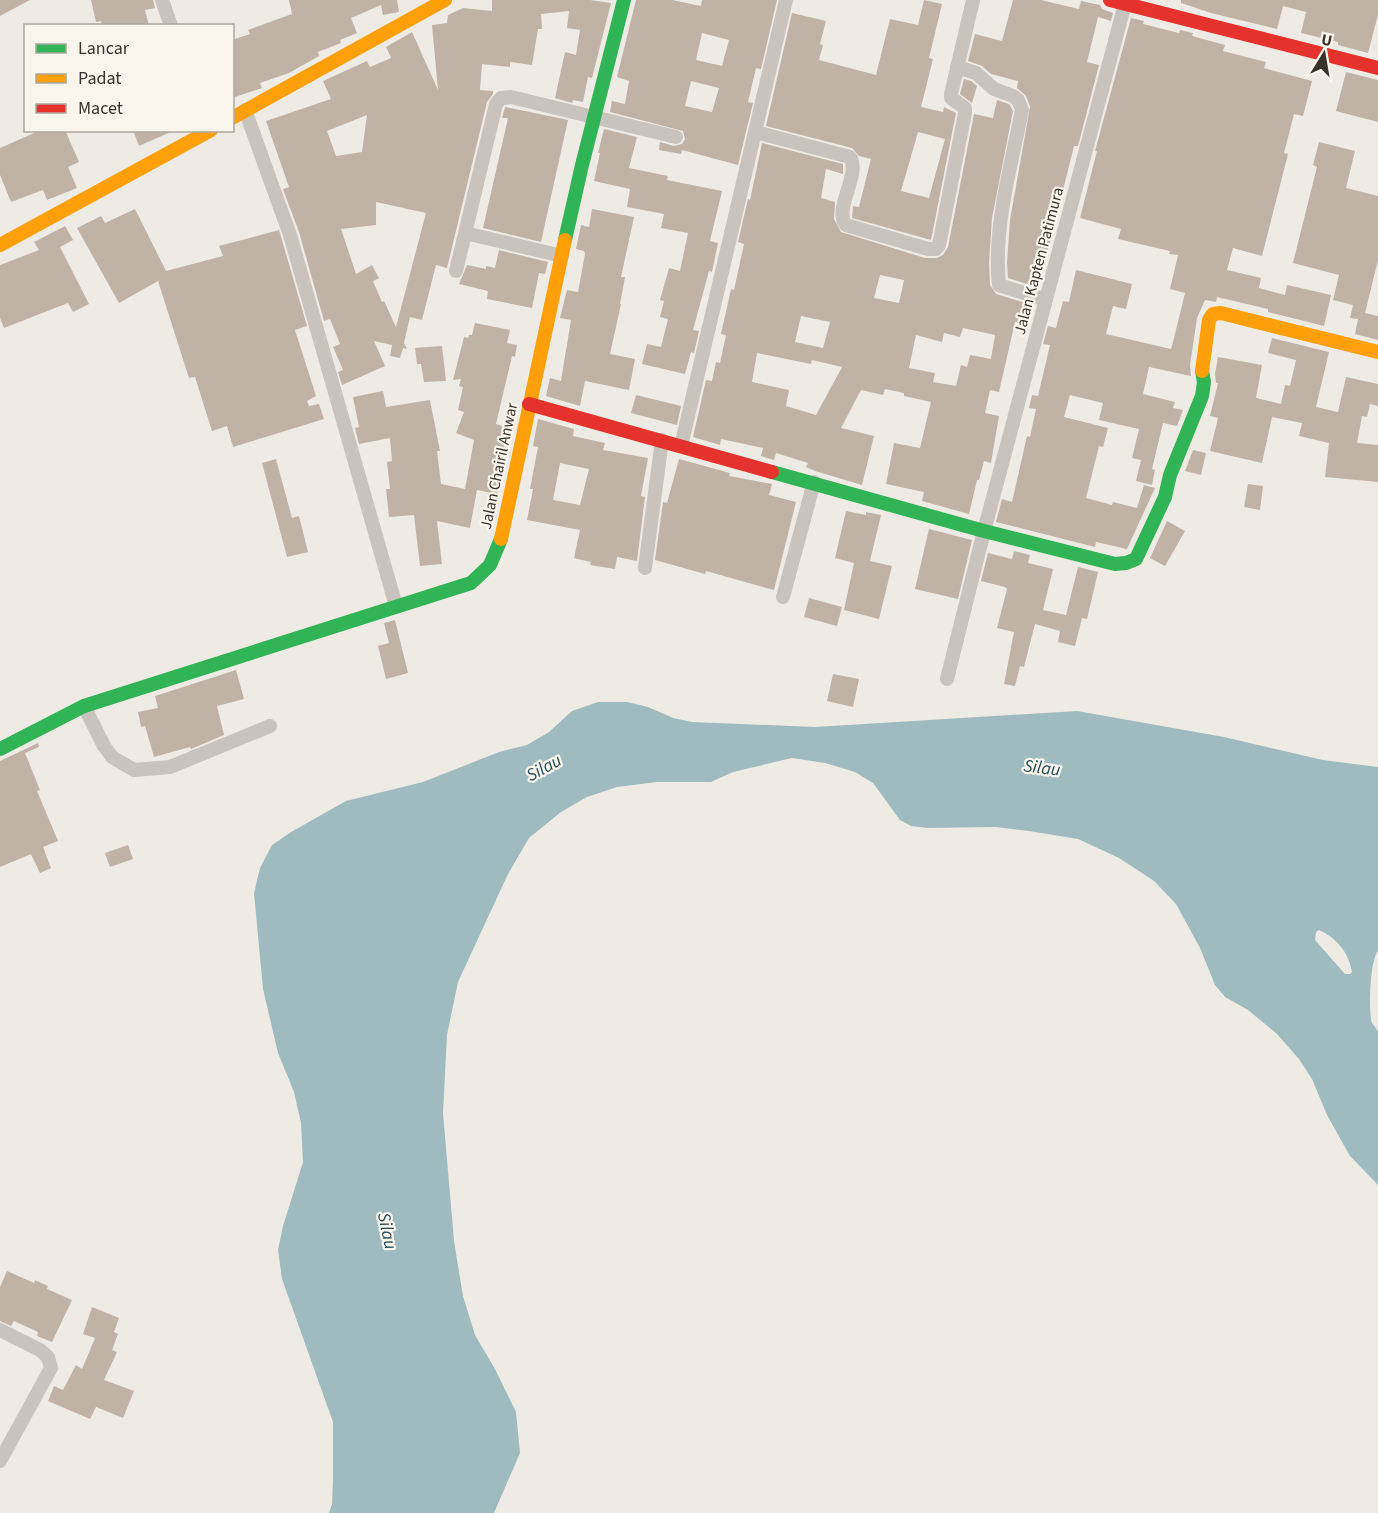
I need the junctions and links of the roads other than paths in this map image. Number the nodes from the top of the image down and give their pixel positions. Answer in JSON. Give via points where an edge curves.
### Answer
{"nodes":[{"id":1,"x":162,"y":0,"type":"edge"},
{"id":2,"x":445,"y":0,"type":"edge"},
{"id":3,"x":624,"y":0,"type":"edge"},
{"id":4,"x":786,"y":0,"type":"edge"},
{"id":5,"x":973,"y":0,"type":"edge"},
{"id":6,"x":1110,"y":0,"type":"edge"},
{"id":7,"x":1126,"y":2,"type":"edge"},
{"id":8,"x":170,"y":24,"type":"edge"},
{"id":9,"x":957,"y":67,"type":"junction"},
{"id":10,"x":1378,"y":68,"type":"edge"},
{"id":11,"x":239,"y":114,"type":"edge"},
{"id":12,"x":595,"y":117,"type":"junction"},
{"id":13,"x":207,"y":132,"type":"edge"},
{"id":14,"x":755,"y":132,"type":"junction"},
{"id":15,"x":676,"y":137,"type":"dead end"},
{"id":16,"x":0,"y":229,"type":"edge"},
{"id":17,"x":465,"y":233,"type":"junction"},
{"id":18,"x":3,"y":244,"type":"edge"},
{"id":19,"x":562,"y":256,"type":"junction"},
{"id":20,"x":456,"y":271,"type":"dead end"},
{"id":21,"x":1046,"y":300,"type":"junction"},
{"id":22,"x":1378,"y":352,"type":"edge"},
{"id":23,"x":529,"y":404,"type":"junction"},
{"id":24,"x":662,"y":440,"type":"junction"},
{"id":25,"x":681,"y":447,"type":"junction"},
{"id":26,"x":814,"y":482,"type":"junction"},
{"id":27,"x":984,"y":531,"type":"junction"},
{"id":28,"x":645,"y":568,"type":"dead end"},
{"id":29,"x":783,"y":597,"type":"dead end"},
{"id":30,"x":396,"y":606,"type":"junction"},
{"id":31,"x":947,"y":679,"type":"dead end"},
{"id":32,"x":84,"y":706,"type":"junction"},
{"id":33,"x":270,"y":726,"type":"dead end"},
{"id":34,"x":0,"y":749,"type":"edge"},
{"id":35,"x":0,"y":1330,"type":"edge"},
{"id":36,"x":0,"y":1461,"type":"edge"}],
"edges":[{"from":1,"to":8,"type":"street"},
{"from":2,"to":11,"type":"street"},
{"from":3,"to":12,"type":"street","name":"Jalan Chairil Anwar"},
{"from":4,"to":14,"type":"street"},
{"from":5,"to":9,"type":"street"},
{"from":6,"to":7,"type":"street"},
{"from":7,"to":10,"type":"street"},
{"from":7,"to":21,"type":"street","name":"Jalan Kapten Patimura"},
{"from":9,"to":14,"type":"street","via":[[951,98],[965,108],[965,113],[939,245],[933,250],[846,225],[842,217],[853,165],[850,157]]},
{"from":9,"to":21,"type":"street","via":[[981,76],[1021,105],[1000,232],[999,285]]},
{"from":11,"to":30,"type":"street","via":[[292,242]]},
{"from":12,"to":15,"type":"street"},
{"from":12,"to":17,"type":"street","via":[[501,98],[496,104]]},
{"from":12,"to":19,"type":"street","name":"Jalan Chairil Anwar"},
{"from":13,"to":18,"type":"street"},
{"from":14,"to":25,"type":"street"},
{"from":16,"to":18,"type":"street"},
{"from":17,"to":19,"type":"street"},
{"from":17,"to":20,"type":"street"},
{"from":19,"to":23,"type":"street","name":"Jalan Chairil Anwar"},
{"from":21,"to":27,"type":"street","name":"Jalan Kapten Patimura"},
{"from":22,"to":27,"type":"street","via":[[1214,314],[1209,320],[1202,367],[1202,396],[1165,497],[1136,559],[1115,564]]},
{"from":23,"to":24,"type":"street"},
{"from":23,"to":30,"type":"street","name":"Jalan Chairil Anwar","via":[[502,535],[490,565],[471,583]]},
{"from":24,"to":25,"type":"street"},
{"from":24,"to":28,"type":"street"},
{"from":25,"to":26,"type":"street"},
{"from":26,"to":27,"type":"street"},
{"from":26,"to":29,"type":"street"},
{"from":27,"to":31,"type":"street","name":"Jalan Kapten Patimura"},
{"from":30,"to":32,"type":"street","name":"Jalan Chairil Anwar"},
{"from":32,"to":33,"type":"street","via":[[112,757],[134,770],[170,767]]},
{"from":32,"to":34,"type":"street","name":"Jalan Chairil Anwar"},
{"from":35,"to":36,"type":"street","via":[[40,1350],[48,1357],[51,1368]]}]}
